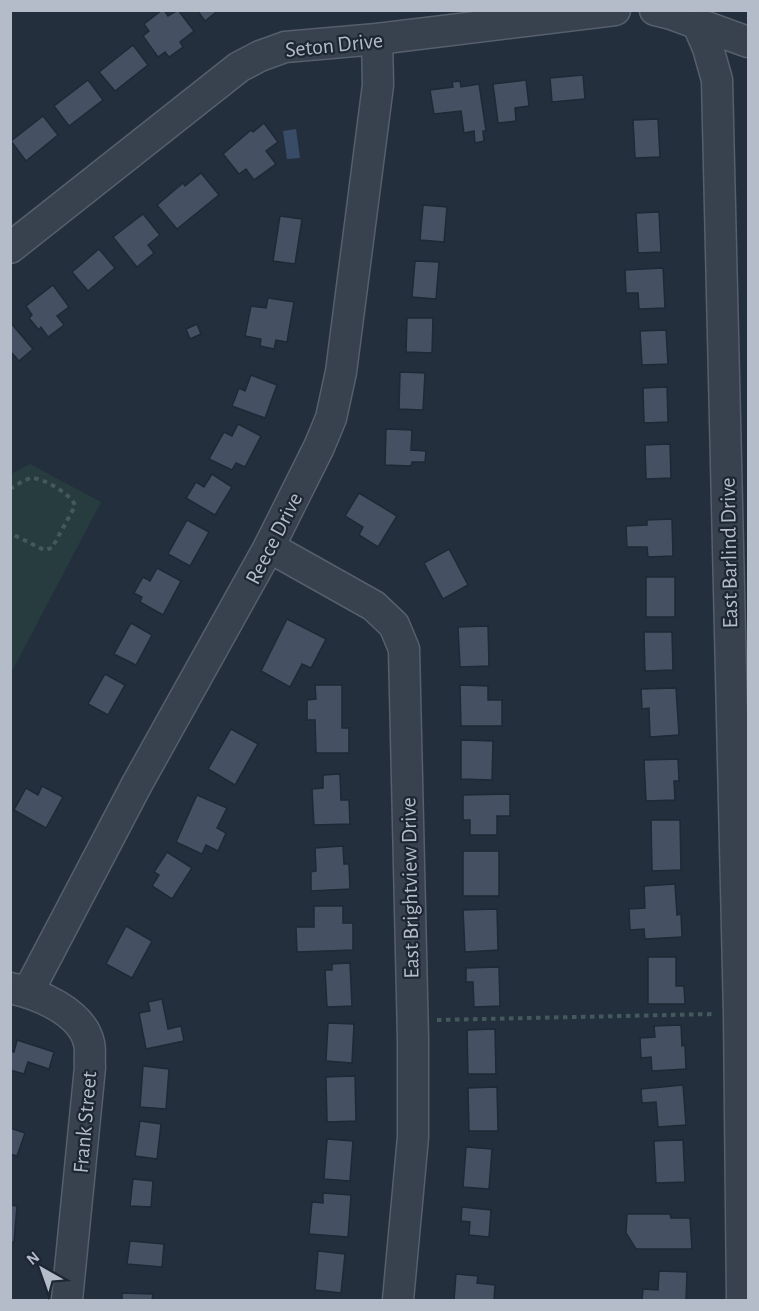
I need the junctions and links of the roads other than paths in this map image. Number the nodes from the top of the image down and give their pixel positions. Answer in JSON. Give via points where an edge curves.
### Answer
{"nodes":[{"id":1,"x":615,"y":10,"type":"edge"},
{"id":2,"x":655,"y":10,"type":"edge"},
{"id":3,"x":698,"y":25,"type":"junction"},
{"id":4,"x":377,"y":39,"type":"junction"},
{"id":5,"x":748,"y":42,"type":"edge"},
{"id":6,"x":10,"y":248,"type":"edge"},
{"id":7,"x":269,"y":548,"type":"junction"},
{"id":8,"x":19,"y":990,"type":"edge"},
{"id":9,"x":67,"y":1300,"type":"edge"},
{"id":10,"x":398,"y":1300,"type":"edge"},
{"id":11,"x":742,"y":1300,"type":"edge"}],
"edges":[{"from":1,"to":4,"type":"street","name":"Seton Drive"},
{"from":2,"to":3,"type":"street"},
{"from":3,"to":5,"type":"street"},
{"from":3,"to":11,"type":"street","name":"East Barlind Drive","via":[[717,80]]},
{"from":4,"to":6,"type":"street","name":"Seton Drive","via":[[285,47],[239,67]]},
{"from":4,"to":7,"type":"street","name":"Reece Drive","via":[[378,85],[341,372],[327,428]]},
{"from":7,"to":8,"type":"street","name":"Reece Drive"},
{"from":7,"to":10,"type":"street","name":"East Brightview Drive","via":[[374,606],[394,625],[404,649],[413,1137]]},
{"from":8,"to":9,"type":"street","name":"Frank Street","via":[[65,1011],[80,1025],[89,1043],[90,1067]]}]}
